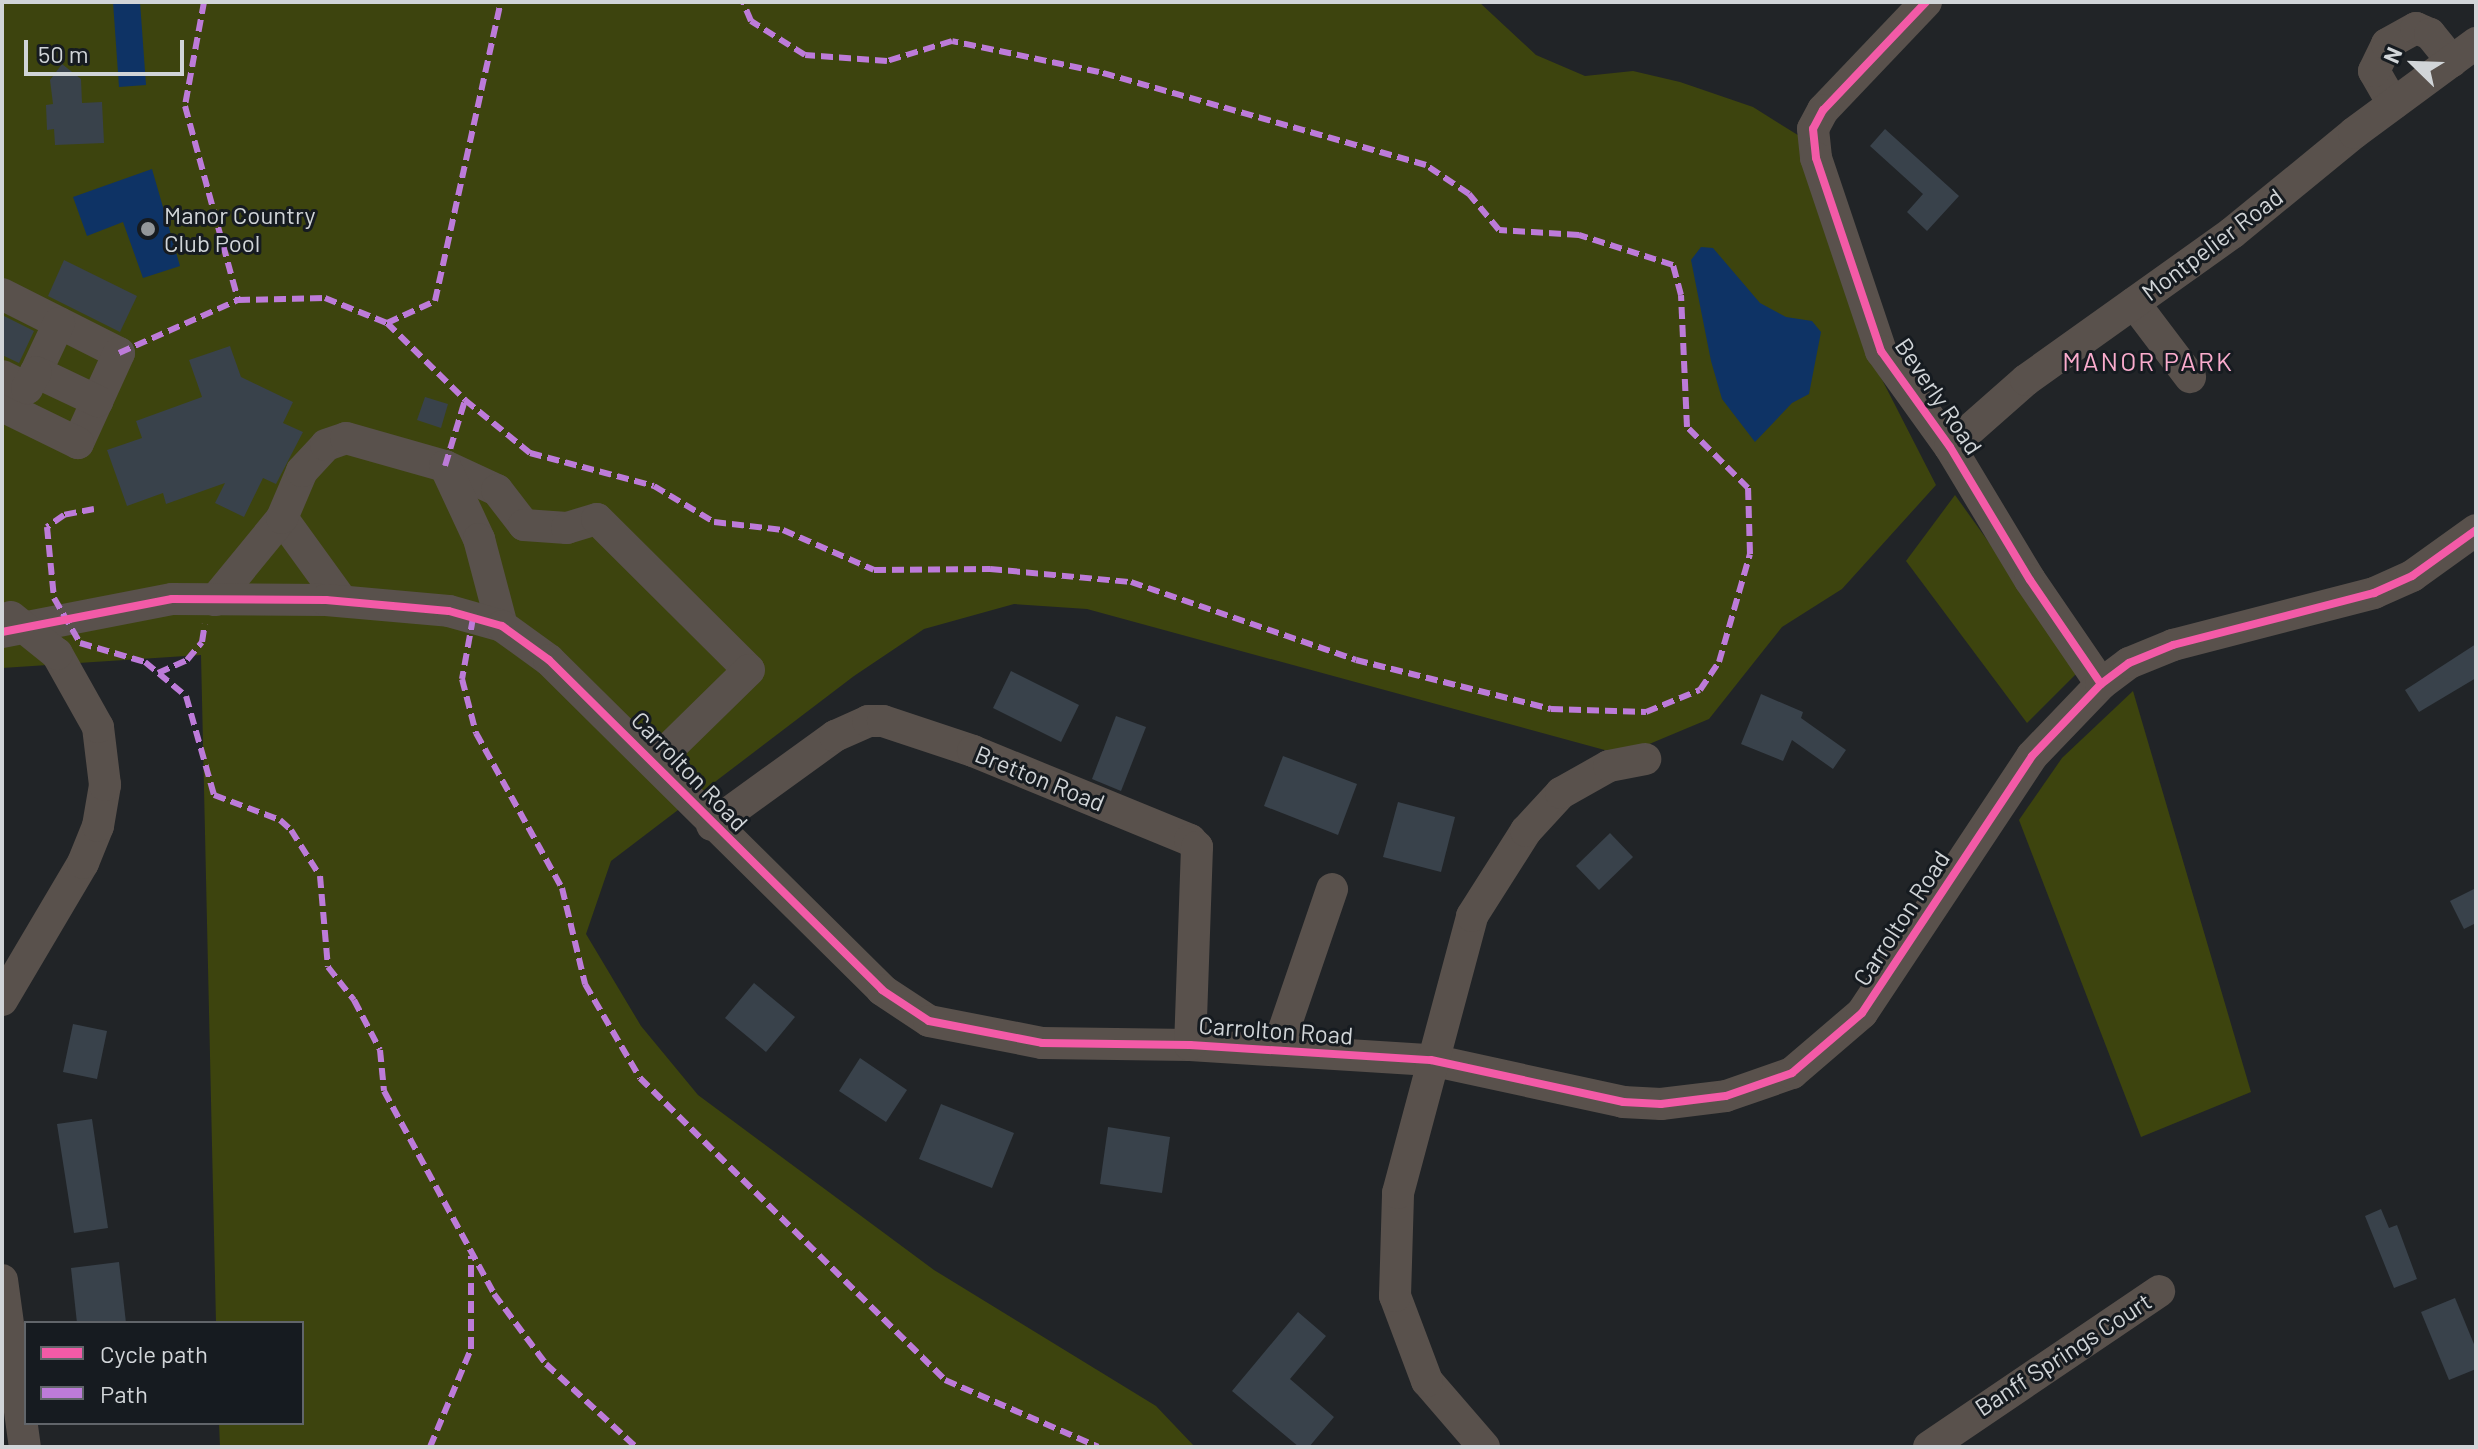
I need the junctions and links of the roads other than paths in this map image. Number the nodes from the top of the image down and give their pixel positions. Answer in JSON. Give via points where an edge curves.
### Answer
{"nodes":[{"id":1,"x":1926,"y":2,"type":"edge"},
{"id":2,"x":2464,"y":52,"type":"edge"},
{"id":3,"x":2393,"y":104,"type":"junction"},
{"id":4,"x":2,"y":294,"type":"edge"},
{"id":5,"x":2134,"y":303,"type":"junction"},
{"id":6,"x":59,"y":323,"type":"junction"},
{"id":7,"x":36,"y":372,"type":"junction"},
{"id":8,"x":2,"y":376,"type":"edge"},
{"id":9,"x":2190,"y":377,"type":"dead end"},
{"id":10,"x":97,"y":401,"type":"junction"},
{"id":11,"x":2,"y":406,"type":"edge"},
{"id":12,"x":1950,"y":447,"type":"junction"},
{"id":13,"x":445,"y":466,"type":"junction"},
{"id":14,"x":282,"y":518,"type":"junction"},
{"id":15,"x":2476,"y":530,"type":"edge"},
{"id":16,"x":215,"y":600,"type":"junction"},
{"id":17,"x":342,"y":601,"type":"junction"},
{"id":18,"x":8,"y":622,"type":"edge"},
{"id":19,"x":502,"y":626,"type":"junction"},
{"id":20,"x":2101,"y":684,"type":"junction"},
{"id":21,"x":1645,"y":759,"type":"dead end"},
{"id":22,"x":655,"y":762,"type":"junction"},
{"id":23,"x":712,"y":825,"type":"junction"},
{"id":24,"x":1332,"y":889,"type":"dead end"},
{"id":25,"x":2,"y":1000,"type":"edge"},
{"id":26,"x":1190,"y":1045,"type":"junction"},
{"id":27,"x":1277,"y":1050,"type":"junction"},
{"id":28,"x":1431,"y":1060,"type":"junction"},
{"id":29,"x":2,"y":1280,"type":"edge"},
{"id":30,"x":2159,"y":1291,"type":"dead end"},
{"id":31,"x":25,"y":1447,"type":"edge"},
{"id":32,"x":1484,"y":1447,"type":"edge"},
{"id":33,"x":1929,"y":1447,"type":"edge"}],
"edges":[{"from":1,"to":12,"type":"street","name":"Beverly Road","via":[[1823,110],[1813,129],[1816,158],[1881,351]]},
{"from":2,"to":3,"type":"street","name":"Montpelier Road"},
{"from":2,"to":3,"type":"street","via":[[2416,28],[2387,44],[2374,71]]},
{"from":3,"to":5,"type":"street","name":"Montpelier Road","via":[[2232,233]]},
{"from":4,"to":6,"type":"street"},
{"from":5,"to":9,"type":"street"},
{"from":5,"to":12,"type":"street","name":"Montpelier Road","via":[[2026,380]]},
{"from":6,"to":7,"type":"street"},
{"from":6,"to":10,"type":"street","via":[[119,353]]},
{"from":7,"to":8,"type":"street","via":[[27,388]]},
{"from":7,"to":10,"type":"street"},
{"from":10,"to":11,"type":"street","via":[[78,443]]},
{"from":12,"to":20,"type":"street","name":"Beverly Road"},
{"from":13,"to":14,"type":"street","via":[[346,438],[326,445],[302,471]]},
{"from":13,"to":19,"type":"street","via":[[479,539]]},
{"from":13,"to":22,"type":"street","via":[[497,490],[524,525],[567,528],[597,519],[749,670]]},
{"from":14,"to":16,"type":"street"},
{"from":14,"to":17,"type":"street"},
{"from":15,"to":20,"type":"street","name":"Carrolton Road","via":[[2412,576],[2374,593],[2173,645],[2129,663]]},
{"from":16,"to":17,"type":"street","name":"Carrolton Road"},
{"from":16,"to":18,"type":"street","name":"Carrolton Road","via":[[172,599]]},
{"from":17,"to":19,"type":"street","name":"Carrolton Road","via":[[449,611]]},
{"from":18,"to":25,"type":"street","via":[[57,654],[98,727],[105,785],[98,826],[83,863]]},
{"from":19,"to":22,"type":"street","name":"Carrolton Road","via":[[549,660]]},
{"from":20,"to":28,"type":"street","name":"Carrolton Road","via":[[2032,756],[1862,1013],[1792,1073],[1726,1096],[1661,1104],[1623,1102]]},
{"from":21,"to":28,"type":"street","via":[[1609,766],[1561,793],[1526,831],[1472,916]]},
{"from":22,"to":23,"type":"street","name":"Carrolton Road"},
{"from":23,"to":26,"type":"street","name":"Carrolton Road","via":[[882,990],[929,1021],[1042,1043]]},
{"from":23,"to":26,"type":"street","name":"Bretton Road","via":[[835,736],[868,721],[883,721],[1017,767],[1190,840],[1197,847]]},
{"from":24,"to":27,"type":"street"},
{"from":26,"to":27,"type":"street","name":"Carrolton Road"},
{"from":27,"to":28,"type":"street","name":"Carrolton Road"},
{"from":28,"to":32,"type":"street","via":[[1398,1193],[1395,1296],[1427,1381]]},
{"from":29,"to":31,"type":"street"},
{"from":30,"to":33,"type":"street","name":"Banff Springs Court"}]}
